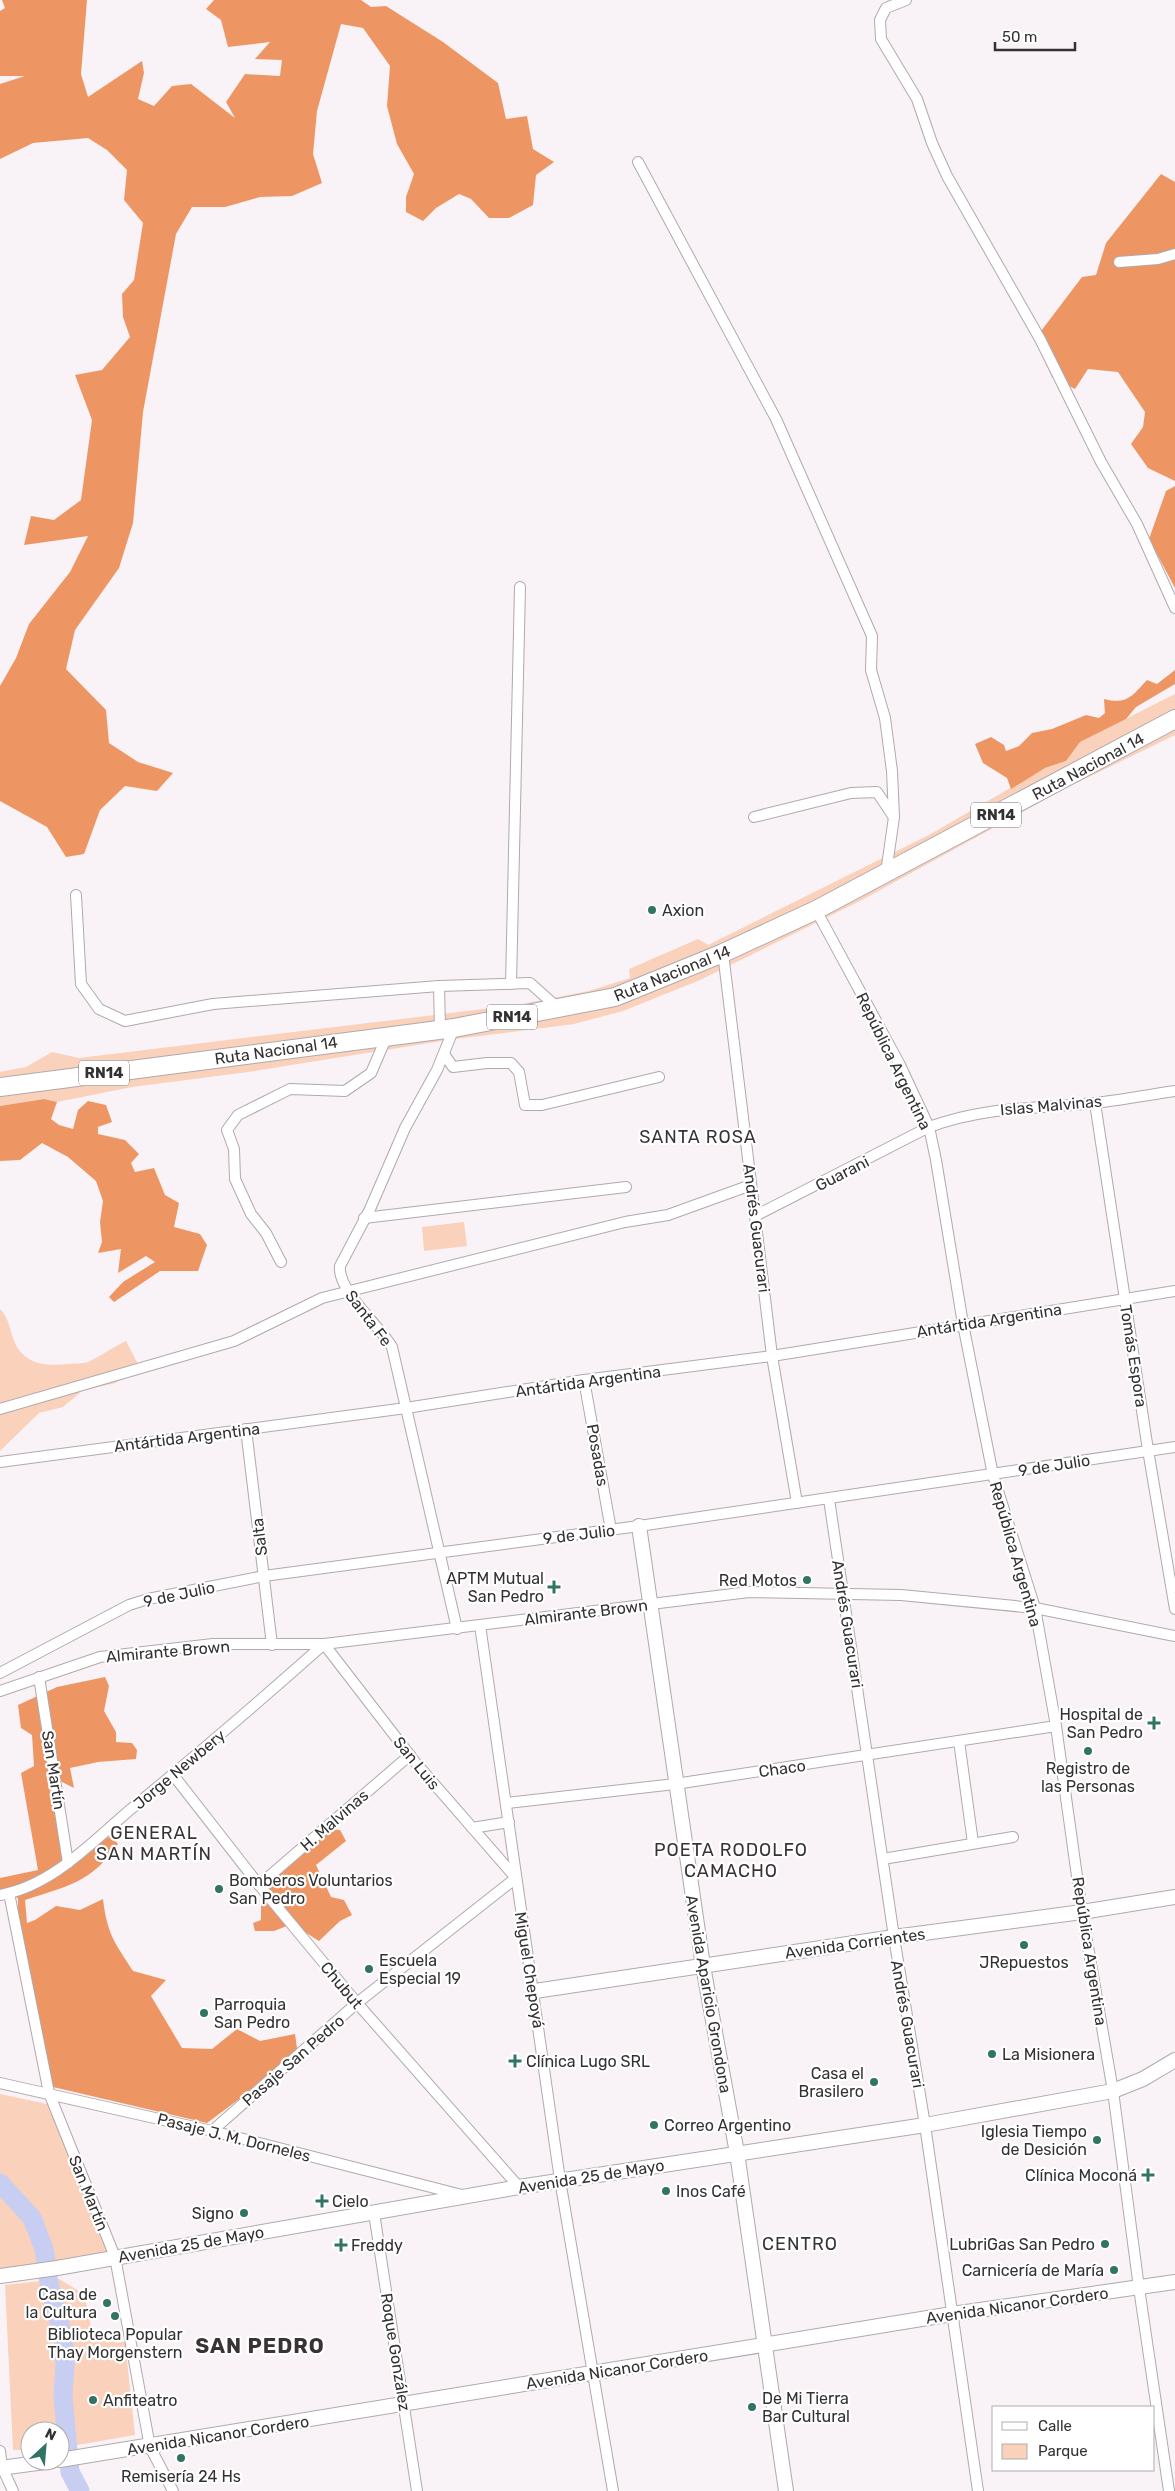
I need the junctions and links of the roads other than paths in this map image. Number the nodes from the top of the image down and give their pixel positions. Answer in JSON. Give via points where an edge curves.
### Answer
{"nodes":[{"id":1,"x":906,"y":0,"type":"edge"},
{"id":2,"x":638,"y":162,"type":"dead end"},
{"id":3,"x":1175,"y":254,"type":"edge"},
{"id":4,"x":1119,"y":262,"type":"dead end"},
{"id":5,"x":520,"y":587,"type":"dead end"},
{"id":6,"x":1175,"y":608,"type":"edge"},
{"id":7,"x":1175,"y":720,"type":"edge"},
{"id":8,"x":754,"y":817,"type":"dead end"},
{"id":9,"x":894,"y":817,"type":"junction"},
{"id":10,"x":886,"y":873,"type":"junction"},
{"id":11,"x":76,"y":895,"type":"dead end"},
{"id":12,"x":816,"y":910,"type":"junction"},
{"id":13,"x":723,"y":954,"type":"junction"},
{"id":14,"x":511,"y":984,"type":"junction"},
{"id":15,"x":439,"y":986,"type":"junction"},
{"id":16,"x":559,"y":1009,"type":"junction"},
{"id":17,"x":447,"y":1028,"type":"junction"},
{"id":18,"x":387,"y":1036,"type":"junction"},
{"id":19,"x":444,"y":1054,"type":"junction"},
{"id":20,"x":659,"y":1077,"type":"dead end"},
{"id":21,"x":0,"y":1087,"type":"edge"},
{"id":22,"x":1175,"y":1090,"type":"edge"},
{"id":23,"x":1095,"y":1103,"type":"junction"},
{"id":24,"x":929,"y":1127,"type":"junction"},
{"id":25,"x":751,"y":1184,"type":"junction"},
{"id":26,"x":626,"y":1187,"type":"dead end"},
{"id":27,"x":755,"y":1216,"type":"junction"},
{"id":28,"x":364,"y":1218,"type":"junction"},
{"id":29,"x":281,"y":1262,"type":"dead end"},
{"id":30,"x":1175,"y":1291,"type":"edge"},
{"id":31,"x":349,"y":1292,"type":"junction"},
{"id":32,"x":1125,"y":1299,"type":"junction"},
{"id":33,"x":964,"y":1324,"type":"junction"},
{"id":34,"x":772,"y":1356,"type":"junction"},
{"id":35,"x":584,"y":1380,"type":"junction"},
{"id":36,"x":406,"y":1408,"type":"junction"},
{"id":37,"x":0,"y":1409,"type":"edge"},
{"id":38,"x":246,"y":1429,"type":"junction"},
{"id":39,"x":1175,"y":1447,"type":"edge"},
{"id":40,"x":1148,"y":1450,"type":"junction"},
{"id":41,"x":0,"y":1462,"type":"edge"},
{"id":42,"x":993,"y":1476,"type":"junction"},
{"id":43,"x":829,"y":1498,"type":"junction"},
{"id":44,"x":797,"y":1503,"type":"junction"},
{"id":45,"x":639,"y":1526,"type":"junction"},
{"id":46,"x":611,"y":1530,"type":"junction"},
{"id":47,"x":438,"y":1552,"type":"junction"},
{"id":48,"x":264,"y":1576,"type":"junction"},
{"id":49,"x":843,"y":1593,"type":"junction"},
{"id":50,"x":650,"y":1604,"type":"junction"},
{"id":51,"x":1034,"y":1608,"type":"junction"},
{"id":52,"x":1175,"y":1609,"type":"edge"},
{"id":53,"x":480,"y":1625,"type":"junction"},
{"id":54,"x":457,"y":1629,"type":"junction"},
{"id":55,"x":1175,"y":1636,"type":"edge"},
{"id":56,"x":324,"y":1644,"type":"junction"},
{"id":57,"x":272,"y":1645,"type":"junction"},
{"id":58,"x":0,"y":1673,"type":"edge"},
{"id":59,"x":39,"y":1677,"type":"junction"},
{"id":60,"x":0,"y":1691,"type":"edge"},
{"id":61,"x":1056,"y":1726,"type":"junction"},
{"id":62,"x":959,"y":1741,"type":"junction"},
{"id":63,"x":410,"y":1756,"type":"junction"},
{"id":64,"x":868,"y":1756,"type":"junction"},
{"id":65,"x":174,"y":1776,"type":"junction"},
{"id":66,"x":675,"y":1784,"type":"junction"},
{"id":67,"x":507,"y":1803,"type":"junction"},
{"id":68,"x":509,"y":1822,"type":"junction"},
{"id":69,"x":472,"y":1828,"type":"junction"},
{"id":70,"x":1014,"y":1837,"type":"dead end"},
{"id":71,"x":973,"y":1843,"type":"junction"},
{"id":72,"x":883,"y":1858,"type":"junction"},
{"id":73,"x":68,"y":1863,"type":"junction"},
{"id":74,"x":516,"y":1878,"type":"junction"},
{"id":75,"x":259,"y":1886,"type":"junction"},
{"id":76,"x":4,"y":1894,"type":"edge"},
{"id":77,"x":1175,"y":1897,"type":"edge"},
{"id":78,"x":1082,"y":1912,"type":"junction"},
{"id":79,"x":894,"y":1937,"type":"junction"},
{"id":80,"x":703,"y":1966,"type":"junction"},
{"id":81,"x":535,"y":1991,"type":"junction"},
{"id":82,"x":358,"y":2003,"type":"junction"},
{"id":83,"x":1175,"y":2060,"type":"edge"},
{"id":84,"x":0,"y":2083,"type":"edge"},
{"id":85,"x":1113,"y":2091,"type":"junction"},
{"id":86,"x":49,"y":2093,"type":"junction"},
{"id":87,"x":925,"y":2125,"type":"junction"},
{"id":88,"x":212,"y":2131,"type":"junction"},
{"id":89,"x":737,"y":2153,"type":"junction"},
{"id":90,"x":560,"y":2180,"type":"junction"},
{"id":91,"x":519,"y":2187,"type":"junction"},
{"id":92,"x":468,"y":2196,"type":"junction"},
{"id":93,"x":374,"y":2213,"type":"junction"},
{"id":94,"x":115,"y":2257,"type":"junction"},
{"id":95,"x":0,"y":2276,"type":"edge"},
{"id":96,"x":1175,"y":2282,"type":"edge"},
{"id":97,"x":1139,"y":2288,"type":"junction"},
{"id":98,"x":952,"y":2314,"type":"junction"},
{"id":99,"x":766,"y":2344,"type":"junction"},
{"id":100,"x":594,"y":2373,"type":"junction"},
{"id":101,"x":405,"y":2404,"type":"junction"},
{"id":102,"x":150,"y":2447,"type":"junction"},
{"id":103,"x":0,"y":2451,"type":"edge"},
{"id":104,"x":70,"y":2458,"type":"edge"},
{"id":105,"x":20,"y":2465,"type":"edge"},
{"id":106,"x":1,"y":2467,"type":"edge"},
{"id":107,"x":14,"y":2491,"type":"edge"},
{"id":108,"x":173,"y":2491,"type":"edge"},
{"id":109,"x":417,"y":2491,"type":"edge"},
{"id":110,"x":613,"y":2491,"type":"edge"},
{"id":111,"x":786,"y":2491,"type":"edge"},
{"id":112,"x":978,"y":2491,"type":"edge"},
{"id":113,"x":1169,"y":2491,"type":"edge"}],
"edges":[{"from":1,"to":6,"type":"street","via":[[886,8],[880,20],[881,39],[917,99],[932,143],[948,176],[1040,339],[1100,462],[1137,524]]},
{"from":2,"to":9,"type":"street","via":[[776,418],[872,636],[871,670],[885,718]]},
{"from":3,"to":4,"type":"street","via":[[1158,259]]},
{"from":5,"to":14,"type":"street"},
{"from":7,"to":10,"type":"highway","name":"Ruta Nacional 14","number":"RN14"},
{"from":8,"to":9,"type":"street","via":[[851,793],[877,792]]},
{"from":9,"to":10,"type":"street"},
{"from":10,"to":12,"type":"highway","name":"Ruta Nacional 14","number":"RN14"},
{"from":11,"to":15,"type":"street","via":[[81,984],[99,1010],[125,1021],[214,1004]]},
{"from":12,"to":13,"type":"highway","name":"Ruta Nacional 14","number":"RN14"},
{"from":12,"to":24,"type":"street","name":"República Argentina","via":[[900,1065]]},
{"from":13,"to":16,"type":"highway","name":"Ruta Nacional 14","number":"RN14","via":[[624,994]]},
{"from":13,"to":25,"type":"street","name":"Andrés Guacurari"},
{"from":14,"to":15,"type":"street"},
{"from":14,"to":16,"type":"street","via":[[530,983]]},
{"from":15,"to":17,"type":"street"},
{"from":16,"to":17,"type":"highway","name":"Ruta Nacional 14","number":"RN14"},
{"from":17,"to":18,"type":"highway","name":"Ruta Nacional 14","number":"RN14"},
{"from":17,"to":19,"type":"street","name":"Santa Fe"},
{"from":18,"to":21,"type":"highway","name":"Ruta Nacional 14","number":"RN14"},
{"from":18,"to":29,"type":"street","via":[[371,1073],[345,1091],[290,1089],[238,1115],[227,1130],[234,1149],[235,1179],[251,1214],[266,1233]]},
{"from":19,"to":20,"type":"street","via":[[453,1067],[487,1062],[512,1063],[519,1072],[525,1104],[542,1105]]},
{"from":19,"to":28,"type":"street","name":"Santa Fe","via":[[405,1128]]},
{"from":22,"to":23,"type":"street","name":"Islas Malvinas"},
{"from":23,"to":24,"type":"street","name":"Islas Malvinas","via":[[986,1111],[955,1117]]},
{"from":23,"to":32,"type":"street","name":"Tomás Espora"},
{"from":24,"to":27,"type":"street","name":"Guarani"},
{"from":24,"to":33,"type":"street","name":"República Argentina"},
{"from":25,"to":27,"type":"street","name":"Andrés Guacurari"},
{"from":25,"to":31,"type":"street","via":[[668,1215],[625,1222]]},
{"from":26,"to":28,"type":"street"},
{"from":27,"to":34,"type":"street","name":"Andrés Guacurari"},
{"from":28,"to":31,"type":"street","name":"Santa Fe","via":[[340,1266],[339,1274]]},
{"from":30,"to":32,"type":"street","name":"Antártida Argentina"},
{"from":31,"to":36,"type":"street","name":"Santa Fe","via":[[392,1347]]},
{"from":31,"to":37,"type":"street","via":[[322,1298],[234,1341]]},
{"from":32,"to":33,"type":"street","name":"Antártida Argentina"},
{"from":32,"to":40,"type":"street","name":"Tomás Espora"},
{"from":33,"to":34,"type":"street","name":"Antártida Argentina"},
{"from":33,"to":42,"type":"street","name":"República Argentina"},
{"from":34,"to":35,"type":"street","name":"Antártida Argentina"},
{"from":34,"to":44,"type":"street","name":"Andrés Guacurari"},
{"from":35,"to":36,"type":"street","name":"Antártida Argentina"},
{"from":35,"to":46,"type":"street","name":"Posadas"},
{"from":36,"to":38,"type":"street","name":"Antártida Argentina"},
{"from":36,"to":47,"type":"street","name":"Santa Fe"},
{"from":38,"to":41,"type":"street","name":"Antártida Argentina"},
{"from":38,"to":48,"type":"street","name":"Salta"},
{"from":39,"to":40,"type":"street","name":"9 de Julio"},
{"from":40,"to":42,"type":"street","name":"9 de Julio"},
{"from":40,"to":52,"type":"street","name":"Tomás Espora"},
{"from":42,"to":43,"type":"street","name":"9 de Julio"},
{"from":42,"to":51,"type":"street","name":"República Argentina"},
{"from":43,"to":44,"type":"street","name":"9 de Julio"},
{"from":43,"to":49,"type":"street","name":"Andrés Guacurari"},
{"from":44,"to":45,"type":"street","name":"9 de Julio"},
{"from":45,"to":46,"type":"street","name":"9 de Julio"},
{"from":45,"to":50,"type":"main road","name":"Avenida Aparicio Grondona"},
{"from":46,"to":47,"type":"street","name":"9 de Julio"},
{"from":47,"to":48,"type":"street","name":"9 de Julio"},
{"from":47,"to":54,"type":"street","name":"Santa Fe"},
{"from":48,"to":57,"type":"street","name":"Salta"},
{"from":48,"to":58,"type":"street","name":"9 de Julio","via":[[128,1605]]},
{"from":49,"to":50,"type":"street","name":"Almirante Brown","via":[[748,1592]]},
{"from":49,"to":51,"type":"street","name":"Almirante Brown","via":[[901,1594]]},
{"from":49,"to":64,"type":"street","name":"Andrés Guacurari"},
{"from":50,"to":53,"type":"street","name":"Almirante Brown"},
{"from":50,"to":66,"type":"main road","name":"Avenida Aparicio Grondona"},
{"from":51,"to":55,"type":"street","name":"Almirante Brown"},
{"from":51,"to":61,"type":"street","name":"República Argentina"},
{"from":53,"to":54,"type":"street","name":"Almirante Brown"},
{"from":53,"to":67,"type":"street","name":"Miguel Chepoyá"},
{"from":54,"to":56,"type":"street","name":"Almirante Brown"},
{"from":56,"to":57,"type":"street","name":"Almirante Brown"},
{"from":56,"to":63,"type":"street","name":"San Luis"},
{"from":56,"to":65,"type":"street","name":"Jorge Newbery"},
{"from":57,"to":59,"type":"street","name":"Almirante Brown","via":[[213,1644],[100,1657]]},
{"from":59,"to":60,"type":"street","name":"Almirante Brown"},
{"from":59,"to":73,"type":"street","name":"San Martín"},
{"from":61,"to":62,"type":"street","name":"Chaco"},
{"from":61,"to":78,"type":"street","name":"República Argentina"},
{"from":62,"to":64,"type":"street","name":"Chaco"},
{"from":62,"to":71,"type":"street"},
{"from":63,"to":69,"type":"street","name":"San Luis"},
{"from":63,"to":75,"type":"street","name":"H. Malvinas"},
{"from":64,"to":66,"type":"street","name":"Chaco"},
{"from":64,"to":72,"type":"street","name":"Andrés Guacurari"},
{"from":65,"to":73,"type":"street","name":"Jorge Newbery"},
{"from":65,"to":75,"type":"street","name":"Chubut"},
{"from":66,"to":67,"type":"street","name":"Chaco"},
{"from":66,"to":80,"type":"main road","name":"Avenida Aparicio Grondona"},
{"from":67,"to":68,"type":"street","name":"Miguel Chepoyá"},
{"from":68,"to":69,"type":"street"},
{"from":68,"to":74,"type":"street","name":"Miguel Chepoyá"},
{"from":69,"to":74,"type":"street","name":"San Luis"},
{"from":70,"to":71,"type":"street"},
{"from":71,"to":72,"type":"street"},
{"from":72,"to":79,"type":"street","name":"Andrés Guacurari"},
{"from":73,"to":76,"type":"street","name":"Jorge Newbery","via":[[31,1887]]},
{"from":74,"to":81,"type":"street","name":"Miguel Chepoyá"},
{"from":74,"to":82,"type":"street","name":"Pasaje San Pedro"},
{"from":75,"to":82,"type":"street","name":"Chubut"},
{"from":76,"to":86,"type":"street","name":"San Martín"},
{"from":77,"to":78,"type":"main road","name":"Avenida Corrientes"},
{"from":78,"to":79,"type":"main road","name":"Avenida Corrientes"},
{"from":78,"to":85,"type":"street","name":"República Argentina"},
{"from":79,"to":80,"type":"main road","name":"Avenida Corrientes"},
{"from":79,"to":87,"type":"street","name":"Andrés Guacurari"},
{"from":80,"to":81,"type":"main road","name":"Avenida Corrientes"},
{"from":80,"to":89,"type":"main road","name":"Avenida Aparicio Grondona"},
{"from":81,"to":90,"type":"street","name":"Miguel Chepoyá"},
{"from":82,"to":88,"type":"street","name":"Pasaje San Pedro"},
{"from":82,"to":91,"type":"street","name":"Chubut"},
{"from":83,"to":85,"type":"main road","name":"Avenida 25 de Mayo","via":[[1143,2079]]},
{"from":84,"to":86,"type":"street","name":"Pasaje J. M. Dorneles"},
{"from":85,"to":87,"type":"main road","name":"Avenida 25 de Mayo"},
{"from":85,"to":97,"type":"street","name":"República Argentina"},
{"from":86,"to":88,"type":"street","name":"Pasaje J. M. Dorneles"},
{"from":86,"to":94,"type":"street","name":"San Martín"},
{"from":87,"to":89,"type":"main road","name":"Avenida 25 de Mayo"},
{"from":87,"to":98,"type":"street","name":"Andrés Guacurari"},
{"from":88,"to":92,"type":"street","name":"Pasaje J. M. Dorneles"},
{"from":89,"to":90,"type":"main road","name":"Avenida 25 de Mayo"},
{"from":89,"to":99,"type":"main road","name":"Avenida Aparicio Grondona"},
{"from":90,"to":91,"type":"main road","name":"Avenida 25 de Mayo"},
{"from":90,"to":100,"type":"street","name":"Miguel Chepoyá"},
{"from":91,"to":92,"type":"main road","name":"Avenida 25 de Mayo"},
{"from":92,"to":93,"type":"main road","name":"Avenida 25 de Mayo"},
{"from":93,"to":94,"type":"main road","name":"Avenida 25 de Mayo"},
{"from":93,"to":101,"type":"street","name":"Roque González"},
{"from":94,"to":95,"type":"main road","name":"Avenida 25 de Mayo"},
{"from":94,"to":102,"type":"street","name":"San Martín"},
{"from":96,"to":97,"type":"main road","name":"Avenida Nicanor Cordero"},
{"from":97,"to":98,"type":"main road","name":"Avenida Nicanor Cordero"},
{"from":97,"to":113,"type":"street","name":"República Argentina"},
{"from":98,"to":99,"type":"main road","name":"Avenida Nicanor Cordero"},
{"from":98,"to":112,"type":"street","name":"Andrés Guacurari"},
{"from":99,"to":100,"type":"main road","name":"Avenida Nicanor Cordero"},
{"from":99,"to":111,"type":"main road","name":"Avenida Aparicio Grondona"},
{"from":100,"to":101,"type":"main road","name":"Avenida Nicanor Cordero"},
{"from":100,"to":110,"type":"street","name":"Miguel Chepoyá"},
{"from":101,"to":102,"type":"main road","name":"Avenida Nicanor Cordero"},
{"from":101,"to":109,"type":"street","name":"Roque González"},
{"from":102,"to":104,"type":"main road","name":"Avenida Nicanor Cordero"},
{"from":102,"to":108,"type":"street","name":"San Martín"},
{"from":103,"to":106,"type":"street"},
{"from":105,"to":106,"type":"main road"},
{"from":106,"to":107,"type":"street"}]}
